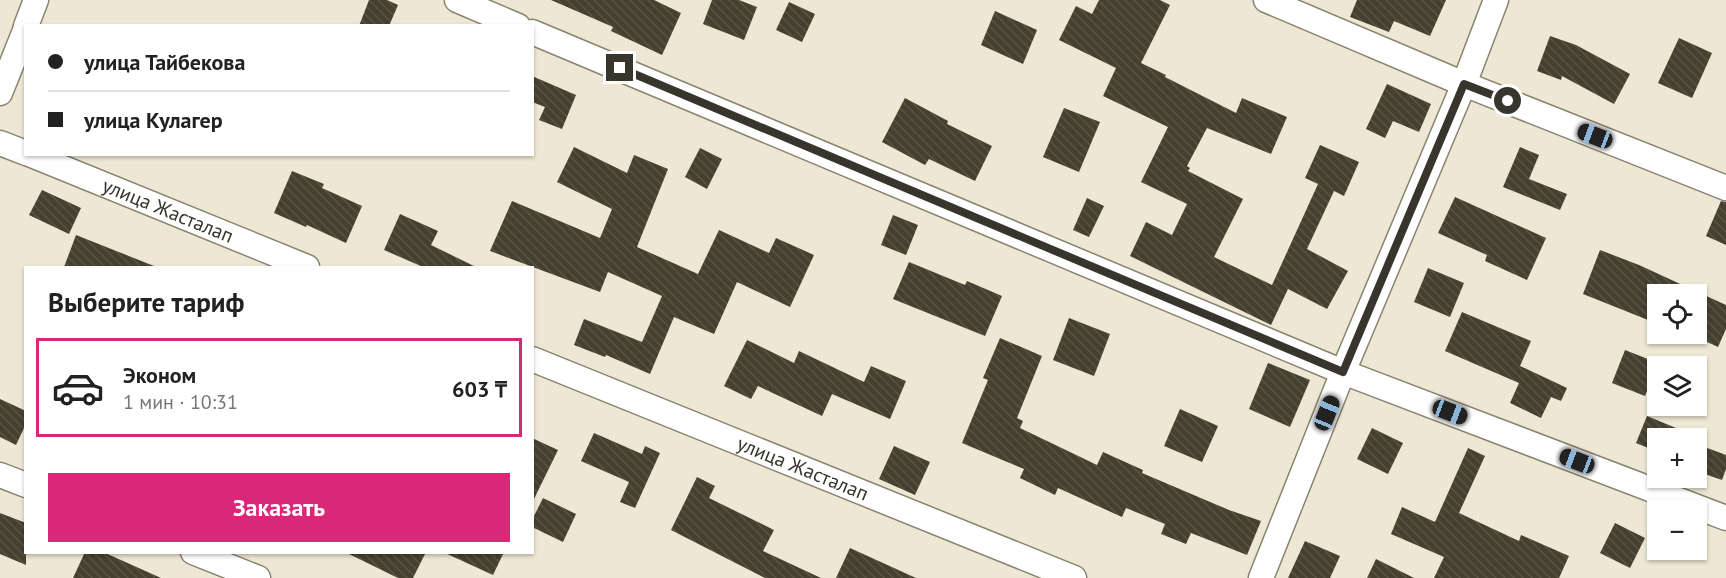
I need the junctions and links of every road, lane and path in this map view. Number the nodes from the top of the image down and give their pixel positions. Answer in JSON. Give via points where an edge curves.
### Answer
{"nodes":[{"id":1,"x":36,"y":0,"type":"edge"},
{"id":2,"x":457,"y":0,"type":"edge"},
{"id":3,"x":1266,"y":0,"type":"edge"},
{"id":4,"x":1496,"y":0,"type":"edge"},
{"id":5,"x":27,"y":24,"type":"edge"},
{"id":6,"x":513,"y":24,"type":"edge"},
{"id":7,"x":24,"y":32,"type":"edge"},
{"id":8,"x":534,"y":33,"type":"edge"},
{"id":9,"x":1464,"y":84,"type":"junction"},
{"id":10,"x":0,"y":93,"type":"edge"},
{"id":11,"x":0,"y":142,"type":"edge"},
{"id":12,"x":24,"y":153,"type":"edge"},
{"id":13,"x":32,"y":156,"type":"edge"},
{"id":14,"x":1726,"y":188,"type":"edge"},
{"id":15,"x":305,"y":266,"type":"edge"},
{"id":16,"x":534,"y":359,"type":"edge"},
{"id":17,"x":1343,"y":372,"type":"junction"},
{"id":18,"x":0,"y":475,"type":"edge"},
{"id":19,"x":24,"y":484,"type":"edge"},
{"id":20,"x":1726,"y":518,"type":"edge"},
{"id":21,"x":198,"y":554,"type":"edge"},
{"id":22,"x":258,"y":578,"type":"edge"},
{"id":23,"x":1074,"y":578,"type":"edge"},
{"id":24,"x":1261,"y":578,"type":"edge"}],
"edges":[{"from":1,"to":5,"type":"street"},
{"from":2,"to":6,"type":"street"},
{"from":3,"to":9,"type":"street"},
{"from":4,"to":9,"type":"street"},
{"from":7,"to":10,"type":"street"},
{"from":8,"to":17,"type":"street"},
{"from":9,"to":14,"type":"street"},
{"from":9,"to":17,"type":"street"},
{"from":11,"to":12,"type":"street","name":"улица Жасталап"},
{"from":13,"to":15,"type":"street","name":"улица Жасталап"},
{"from":16,"to":23,"type":"street","name":"улица Жасталап"},
{"from":17,"to":20,"type":"street"},
{"from":17,"to":24,"type":"street"},
{"from":18,"to":19,"type":"street"},
{"from":21,"to":22,"type":"street"}]}
